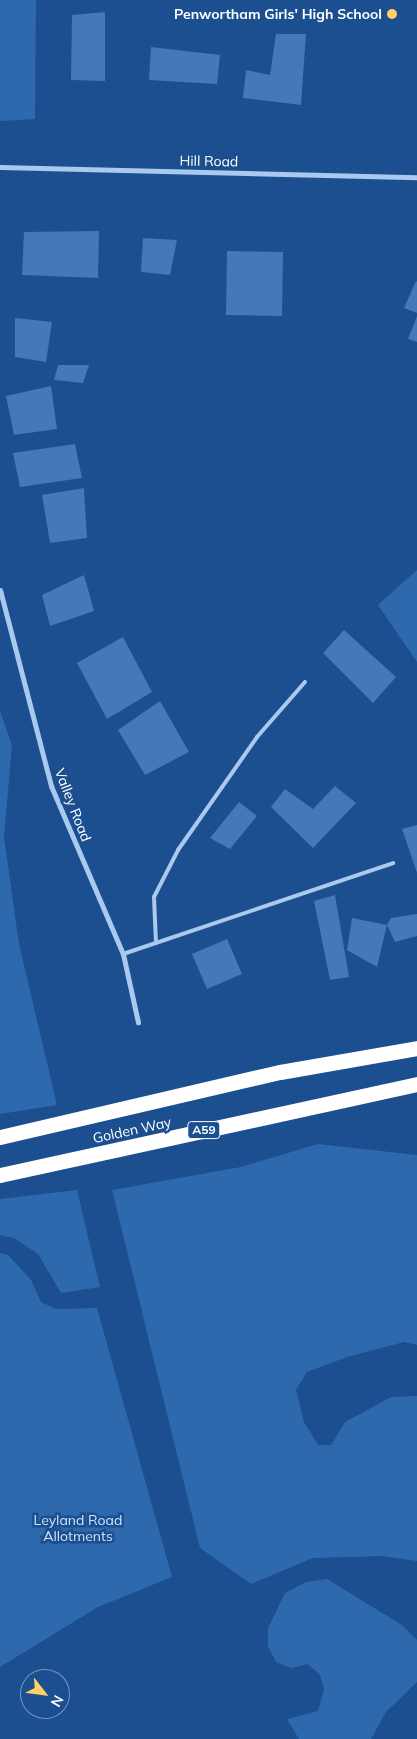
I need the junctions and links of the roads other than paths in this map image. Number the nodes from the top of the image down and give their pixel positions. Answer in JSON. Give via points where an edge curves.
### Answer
{"nodes":[{"id":1,"x":0,"y":167,"type":"edge"},
{"id":2,"x":417,"y":177,"type":"edge"},
{"id":3,"x":0,"y":590,"type":"edge"},
{"id":4,"x":305,"y":682,"type":"dead end"},
{"id":5,"x":393,"y":863,"type":"dead end"},
{"id":6,"x":156,"y":943,"type":"junction"},
{"id":7,"x":123,"y":954,"type":"junction"},
{"id":8,"x":138,"y":1022,"type":"dead end"},
{"id":9,"x":417,"y":1048,"type":"edge"},
{"id":10,"x":417,"y":1084,"type":"edge"},
{"id":11,"x":0,"y":1137,"type":"edge"},
{"id":12,"x":0,"y":1175,"type":"edge"}],
"edges":[{"from":1,"to":2,"type":"street","name":"Hill Road"},
{"from":3,"to":7,"type":"street","name":"Valley Road","via":[[51,786]]},
{"from":4,"to":6,"type":"lane","via":[[257,737],[178,850],[154,897]]},
{"from":5,"to":6,"type":"lane"},
{"from":6,"to":7,"type":"lane"},
{"from":7,"to":8,"type":"street","name":"Valley Road"},
{"from":9,"to":11,"type":"highway","name":"Golden Way","via":[[280,1072]]},
{"from":10,"to":12,"type":"highway","name":"Golden Way","number":"A59"}]}
